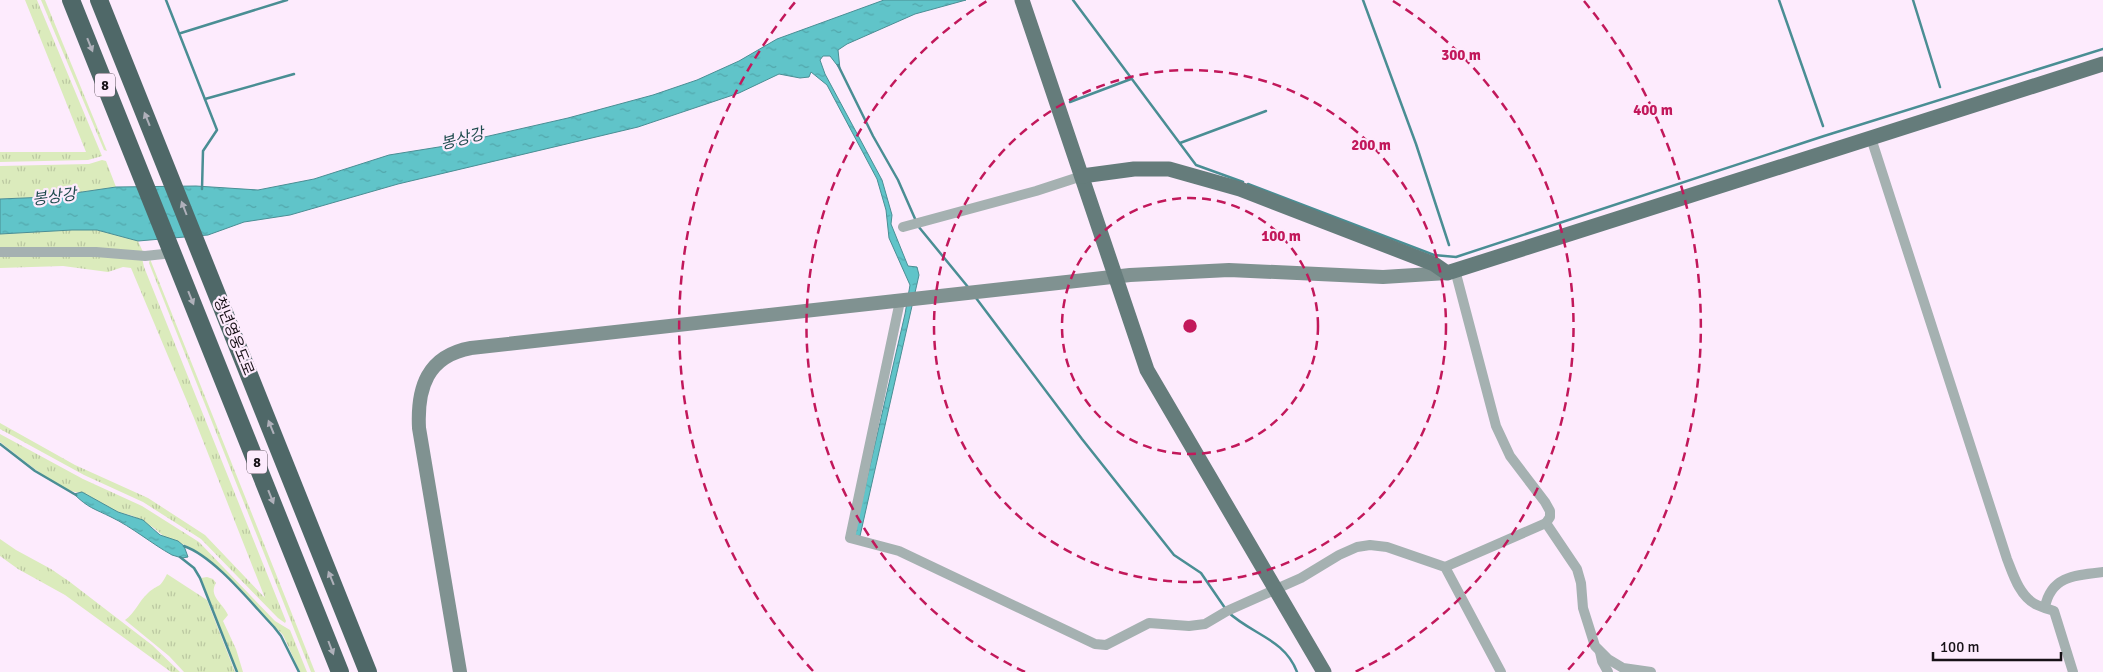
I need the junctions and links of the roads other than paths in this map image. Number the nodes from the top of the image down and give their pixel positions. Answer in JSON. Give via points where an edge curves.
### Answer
{"nodes":[{"id":1,"x":72,"y":0,"type":"edge"},
{"id":2,"x":100,"y":0,"type":"edge"},
{"id":3,"x":1022,"y":0,"type":"edge"},
{"id":4,"x":2103,"y":64,"type":"edge"},
{"id":5,"x":1872,"y":138,"type":"junction"},
{"id":6,"x":1084,"y":184,"type":"junction"},
{"id":7,"x":904,"y":227,"type":"dead end"},
{"id":8,"x":0,"y":252,"type":"edge"},
{"id":9,"x":173,"y":253,"type":"junction"},
{"id":10,"x":1451,"y":272,"type":"junction"},
{"id":11,"x":903,"y":301,"type":"junction"},
{"id":12,"x":1546,"y":523,"type":"junction"},
{"id":13,"x":1446,"y":567,"type":"junction"},
{"id":14,"x":2103,"y":572,"type":"edge"},
{"id":15,"x":1276,"y":589,"type":"junction"},
{"id":16,"x":2045,"y":608,"type":"junction"},
{"id":17,"x":1600,"y":651,"type":"junction"},
{"id":18,"x":340,"y":672,"type":"edge"},
{"id":19,"x":368,"y":672,"type":"edge"},
{"id":20,"x":460,"y":672,"type":"edge"},
{"id":21,"x":1324,"y":672,"type":"edge"},
{"id":22,"x":1501,"y":672,"type":"edge"},
{"id":23,"x":1608,"y":672,"type":"edge"},
{"id":24,"x":1651,"y":672,"type":"edge"},
{"id":25,"x":2073,"y":672,"type":"edge"}],
"edges":[{"from":1,"to":9,"type":"highway","name":"청년영웅도로","number":"8","one_way":true},
{"from":19,"to":2,"type":"highway","name":"청년영웅도로","number":"8","one_way":true},
{"from":3,"to":6,"type":"main road"},
{"from":4,"to":5,"type":"main road"},
{"from":5,"to":10,"type":"main road"},
{"from":5,"to":16,"type":"street","via":[[2007,559],[2016,582],[2026,596]]},
{"from":6,"to":7,"type":"street","via":[[1036,191]]},
{"from":6,"to":10,"type":"main road","via":[[1134,168],[1169,169],[1240,188]]},
{"from":6,"to":15,"type":"main road","via":[[1147,370]]},
{"from":8,"to":9,"type":"street","via":[[96,252],[145,256]]},
{"from":9,"to":18,"type":"highway","name":"청년영웅도로","number":"8","one_way":true},
{"from":10,"to":11,"type":"main road","via":[[1383,278],[1229,270],[1130,276]]},
{"from":10,"to":12,"type":"street","via":[[1496,426],[1510,456],[1550,511]]},
{"from":11,"to":15,"type":"street","via":[[850,538],[899,551],[1095,644],[1106,645],[1149,623],[1205,624]]},
{"from":11,"to":20,"type":"main road","via":[[471,348],[440,360],[425,381],[419,404],[419,428]]},
{"from":12,"to":13,"type":"street"},
{"from":12,"to":17,"type":"street","via":[[1577,569],[1589,630]]},
{"from":13,"to":15,"type":"street","via":[[1387,547],[1370,545],[1357,547]]},
{"from":13,"to":22,"type":"street"},
{"from":14,"to":16,"type":"street","via":[[2080,574],[2060,581],[2047,596]]},
{"from":15,"to":21,"type":"main road"},
{"from":16,"to":25,"type":"street","via":[[2054,611]]},
{"from":17,"to":23,"type":"street"},
{"from":17,"to":24,"type":"street","via":[[1623,668]]}]}
